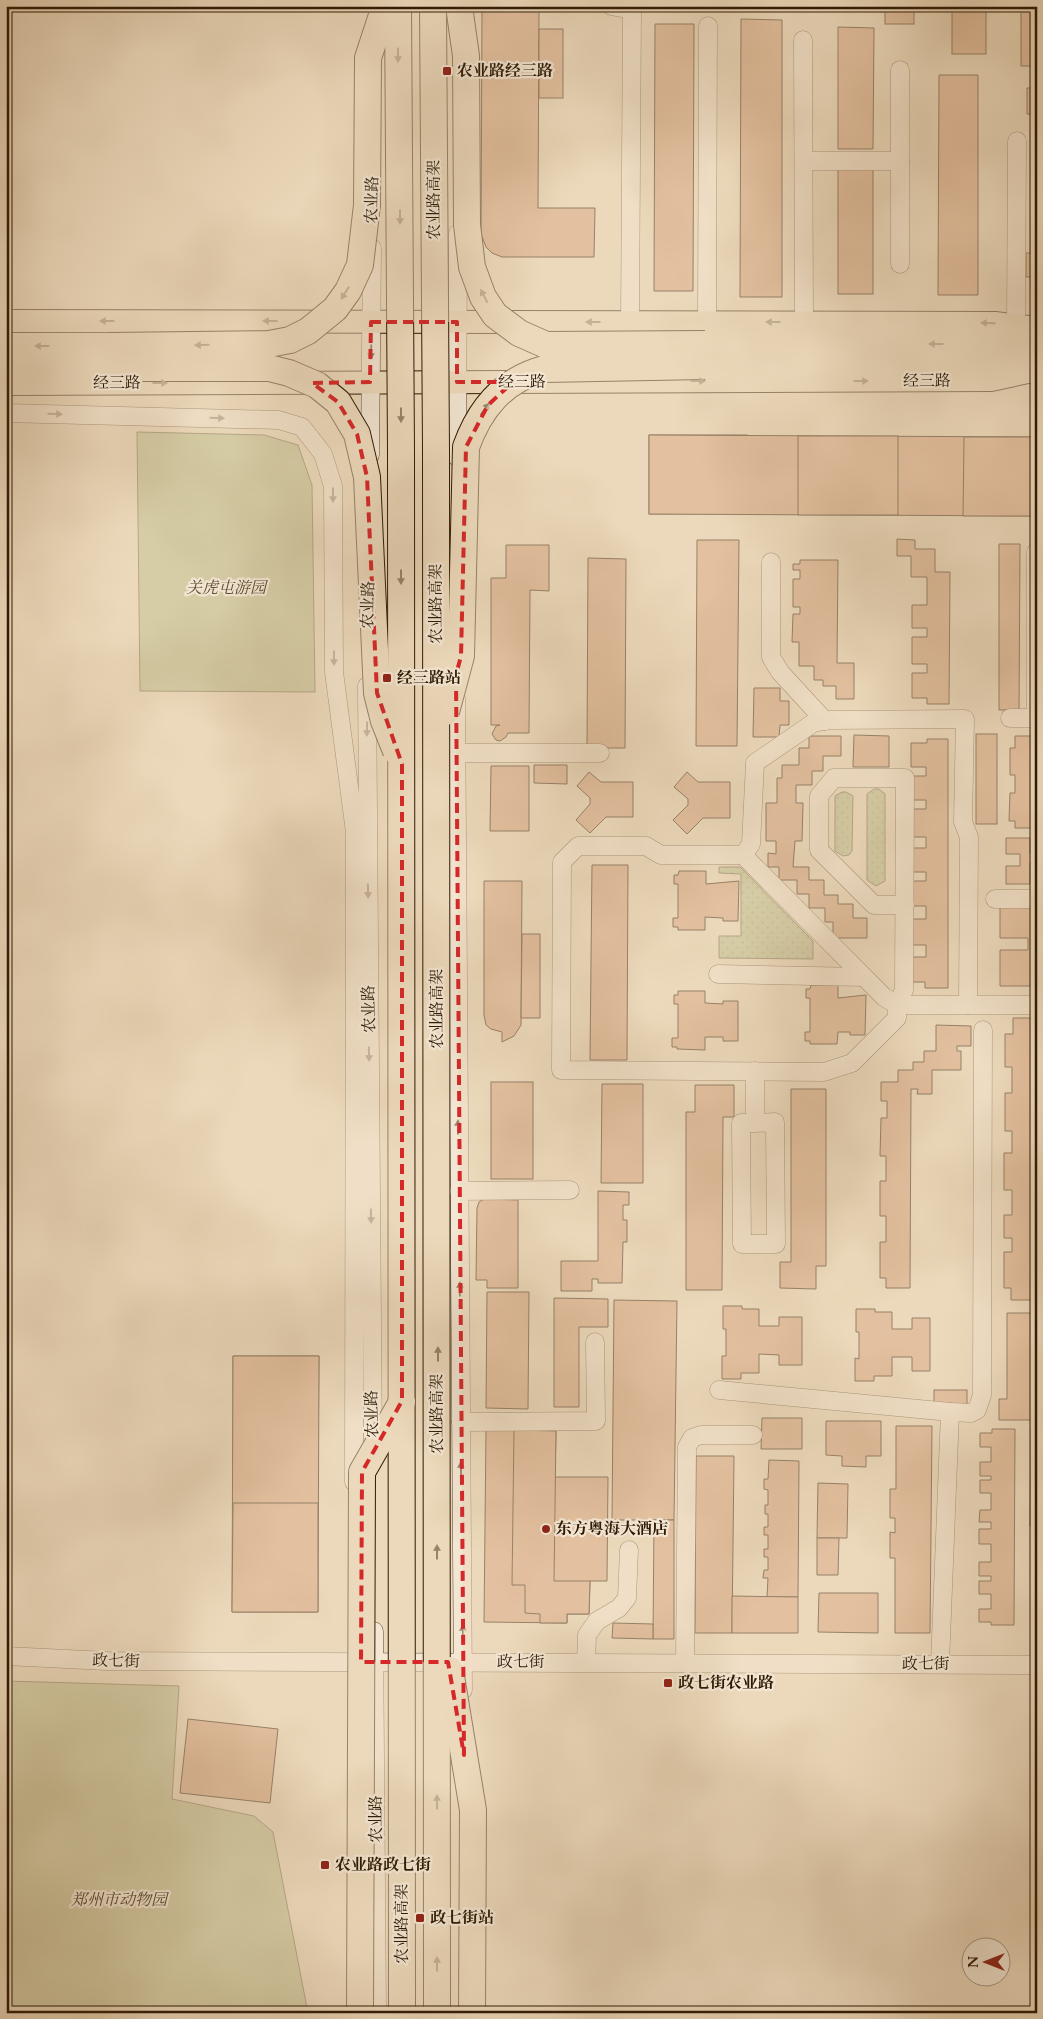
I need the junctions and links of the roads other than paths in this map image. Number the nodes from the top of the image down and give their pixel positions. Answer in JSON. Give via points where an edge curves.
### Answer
{"nodes":[{"id":1,"x":374,"y":6,"type":"edge"},
{"id":2,"x":385,"y":6,"type":"edge"},
{"id":3,"x":398,"y":6,"type":"edge"},
{"id":4,"x":433,"y":6,"type":"edge"},
{"id":5,"x":459,"y":6,"type":"edge"},
{"id":6,"x":611,"y":6,"type":"edge"},
{"id":7,"x":708,"y":26,"type":"dead end"},
{"id":8,"x":803,"y":40,"type":"dead end"},
{"id":9,"x":900,"y":70,"type":"dead end"},
{"id":10,"x":1017,"y":140,"type":"dead end"},
{"id":11,"x":804,"y":161,"type":"junction"},
{"id":12,"x":900,"y":161,"type":"junction"},
{"id":13,"x":900,"y":264,"type":"dead end"},
{"id":14,"x":6,"y":321,"type":"edge"},
{"id":15,"x":371,"y":322,"type":"junction"},
{"id":16,"x":457,"y":322,"type":"junction"},
{"id":17,"x":630,"y":322,"type":"junction"},
{"id":18,"x":804,"y":322,"type":"junction"},
{"id":19,"x":1030,"y":331,"type":"edge"},
{"id":20,"x":706,"y":344,"type":"junction"},
{"id":21,"x":6,"y":346,"type":"edge"},
{"id":22,"x":107,"y":357,"type":"junction"},
{"id":23,"x":1037,"y":361,"type":"edge"},
{"id":24,"x":6,"y":368,"type":"edge"},
{"id":25,"x":1037,"y":370,"type":"edge"},
{"id":26,"x":370,"y":382,"type":"junction"},
{"id":27,"x":457,"y":382,"type":"junction"},
{"id":28,"x":6,"y":384,"type":"edge"},
{"id":29,"x":6,"y":412,"type":"edge"},
{"id":30,"x":1036,"y":552,"type":"edge"},
{"id":31,"x":771,"y":562,"type":"dead end"},
{"id":32,"x":1010,"y":718,"type":"dead end"},
{"id":33,"x":1036,"y":718,"type":"edge"},
{"id":34,"x":826,"y":721,"type":"junction"},
{"id":35,"x":446,"y":750,"type":"junction"},
{"id":36,"x":600,"y":754,"type":"dead end"},
{"id":37,"x":402,"y":764,"type":"junction"},
{"id":38,"x":743,"y":855,"type":"junction"},
{"id":39,"x":995,"y":899,"type":"dead end"},
{"id":40,"x":1037,"y":899,"type":"edge"},
{"id":41,"x":905,"y":906,"type":"junction"},
{"id":42,"x":718,"y":974,"type":"dead end"},
{"id":43,"x":863,"y":977,"type":"junction"},
{"id":44,"x":897,"y":1005,"type":"junction"},
{"id":45,"x":968,"y":1005,"type":"junction"},
{"id":46,"x":1037,"y":1005,"type":"edge"},
{"id":47,"x":983,"y":1030,"type":"dead end"},
{"id":48,"x":755,"y":1072,"type":"junction"},
{"id":49,"x":755,"y":1123,"type":"junction"},
{"id":50,"x":570,"y":1190,"type":"dead end"},
{"id":51,"x":459,"y":1191,"type":"junction"},
{"id":52,"x":595,"y":1342,"type":"dead end"},
{"id":53,"x":719,"y":1390,"type":"dead end"},
{"id":54,"x":402,"y":1401,"type":"junction"},
{"id":55,"x":950,"y":1412,"type":"junction"},
{"id":56,"x":461,"y":1422,"type":"junction"},
{"id":57,"x":753,"y":1435,"type":"dead end"},
{"id":58,"x":629,"y":1550,"type":"dead end"},
{"id":59,"x":437,"y":1594,"type":"junction"},
{"id":60,"x":6,"y":1656,"type":"edge"},
{"id":61,"x":354,"y":1662,"type":"junction"},
{"id":62,"x":374,"y":1662,"type":"junction"},
{"id":63,"x":463,"y":1662,"type":"junction"},
{"id":64,"x":586,"y":1662,"type":"junction"},
{"id":65,"x":685,"y":1663,"type":"junction"},
{"id":66,"x":940,"y":1664,"type":"junction"},
{"id":67,"x":1037,"y":1665,"type":"edge"},
{"id":68,"x":360,"y":2013,"type":"edge"},
{"id":69,"x":377,"y":2013,"type":"edge"},
{"id":70,"x":402,"y":2013,"type":"edge"},
{"id":71,"x":437,"y":2013,"type":"edge"},
{"id":72,"x":461,"y":2013,"type":"edge"},
{"id":73,"x":472,"y":2013,"type":"edge"}],
"edges":[{"from":1,"to":15,"type":"street","name":"农业路"},
{"from":2,"to":22,"type":"highway","one_way":true,"bridge":true,"via":[[368,58],[367,205],[360,265],[335,309],[308,331],[290,340]]},
{"from":3,"to":37,"type":"highway","name":"农业路高架","one_way":true,"bridge":true},
{"from":4,"to":35,"type":"highway","name":"农业路高架","bridge":true},
{"from":5,"to":16,"type":"street"},
{"from":20,"to":5,"type":"highway","one_way":true,"bridge":true,"via":[[546,345],[519,333],[495,315],[483,296],[472,267],[467,225],[466,56]]},
{"from":6,"to":17,"type":"street","via":[[632,10]]},
{"from":7,"to":20,"type":"street"},
{"from":8,"to":11,"type":"street"},
{"from":9,"to":12,"type":"street"},
{"from":10,"to":19,"type":"street"},
{"from":11,"to":12,"type":"street"},
{"from":11,"to":18,"type":"street"},
{"from":12,"to":13,"type":"street"},
{"from":15,"to":14,"type":"main road","one_way":true},
{"from":15,"to":16,"type":"main road"},
{"from":15,"to":26,"type":"street","name":"农业路","one_way":true},
{"from":17,"to":16,"type":"main road","one_way":true},
{"from":16,"to":27,"type":"street"},
{"from":17,"to":20,"type":"main road"},
{"from":19,"to":18,"type":"main road","one_way":true,"via":[[995,323]]},
{"from":18,"to":20,"type":"main road","one_way":true},
{"from":19,"to":20,"type":"highway","one_way":true,"via":[[993,344]]},
{"from":20,"to":23,"type":"highway"},
{"from":35,"to":20,"type":"highway","one_way":true,"bridge":true,"via":[[461,656],[466,447],[474,425],[508,384],[533,372]]},
{"from":22,"to":21,"type":"highway","one_way":true},
{"from":22,"to":24,"type":"highway"},
{"from":22,"to":37,"type":"highway","bridge":true,"via":[[269,368],[317,385],[338,402],[358,434],[367,477],[377,693],[384,721]]},
{"from":27,"to":25,"type":"main road","name":"经三路","one_way":true,"via":[[991,380]]},
{"from":26,"to":27,"type":"main road","name":"经三路"},
{"from":28,"to":26,"type":"main road","name":"经三路","one_way":true},
{"from":26,"to":62,"type":"street","name":"农业路","one_way":true,"via":[[367,773]]},
{"from":27,"to":35,"type":"street"},
{"from":29,"to":61,"type":"street","one_way":true,"via":[[279,420],[302,427],[323,454],[333,486],[334,672],[355,832]]},
{"from":30,"to":33,"type":"street"},
{"from":31,"to":34,"type":"street","via":[[771,657],[780,672]]},
{"from":32,"to":33,"type":"street"},
{"from":34,"to":38,"type":"street","via":[[813,723],[754,762],[752,844]]},
{"from":34,"to":45,"type":"street","via":[[965,719],[963,822],[969,837]]},
{"from":35,"to":36,"type":"street"},
{"from":51,"to":35,"type":"street","one_way":true},
{"from":59,"to":35,"type":"highway","name":"农业路高架","one_way":true,"bridge":true},
{"from":37,"to":54,"type":"highway","name":"农业路高架","bridge":true},
{"from":38,"to":43,"type":"street"},
{"from":38,"to":48,"type":"street","via":[[661,855],[646,846],[578,846],[562,862],[562,1070]]},
{"from":39,"to":40,"type":"street"},
{"from":41,"to":41,"type":"street","via":[[905,778],[834,778],[819,796],[819,850],[874,905]]},
{"from":41,"to":44,"type":"street","via":[[904,990]]},
{"from":42,"to":43,"type":"street"},
{"from":43,"to":44,"type":"street"},
{"from":44,"to":45,"type":"street"},
{"from":44,"to":48,"type":"street","via":[[897,1018],[852,1064],[824,1072]]},
{"from":45,"to":46,"type":"street"},
{"from":47,"to":55,"type":"street","via":[[982,1394],[977,1410],[971,1413]]},
{"from":48,"to":49,"type":"street"},
{"from":49,"to":49,"type":"street","via":[[741,1124],[742,1244],[776,1244],[775,1122]]},
{"from":50,"to":51,"type":"street"},
{"from":56,"to":51,"type":"street","one_way":true},
{"from":52,"to":56,"type":"street","via":[[596,1421]]},
{"from":53,"to":55,"type":"street"},
{"from":54,"to":68,"type":"highway","bridge":true,"via":[[362,1472]]},
{"from":54,"to":70,"type":"highway","name":"农业路高架","bridge":true},
{"from":55,"to":66,"type":"street"},
{"from":63,"to":56,"type":"street","one_way":true},
{"from":57,"to":65,"type":"street","via":[[701,1435],[692,1438],[687,1447]]},
{"from":58,"to":64,"type":"street","via":[[627,1598],[619,1608],[597,1621],[587,1635]]},
{"from":71,"to":59,"type":"highway","name":"农业路高架","one_way":true,"bridge":true},
{"from":59,"to":73,"type":"highway","bridge":true,"via":[[473,1810]]},
{"from":60,"to":61,"type":"street","name":"政七街","via":[[107,1661]]},
{"from":61,"to":62,"type":"street","name":"政七街"},
{"from":62,"to":63,"type":"street","name":"政七街"},
{"from":62,"to":69,"type":"street","name":"农业路"},
{"from":63,"to":64,"type":"street","name":"政七街"},
{"from":63,"to":72,"type":"street"},
{"from":64,"to":65,"type":"street","name":"政七街"},
{"from":65,"to":66,"type":"street","name":"政七街"},
{"from":66,"to":67,"type":"street","name":"政七街"}]}
